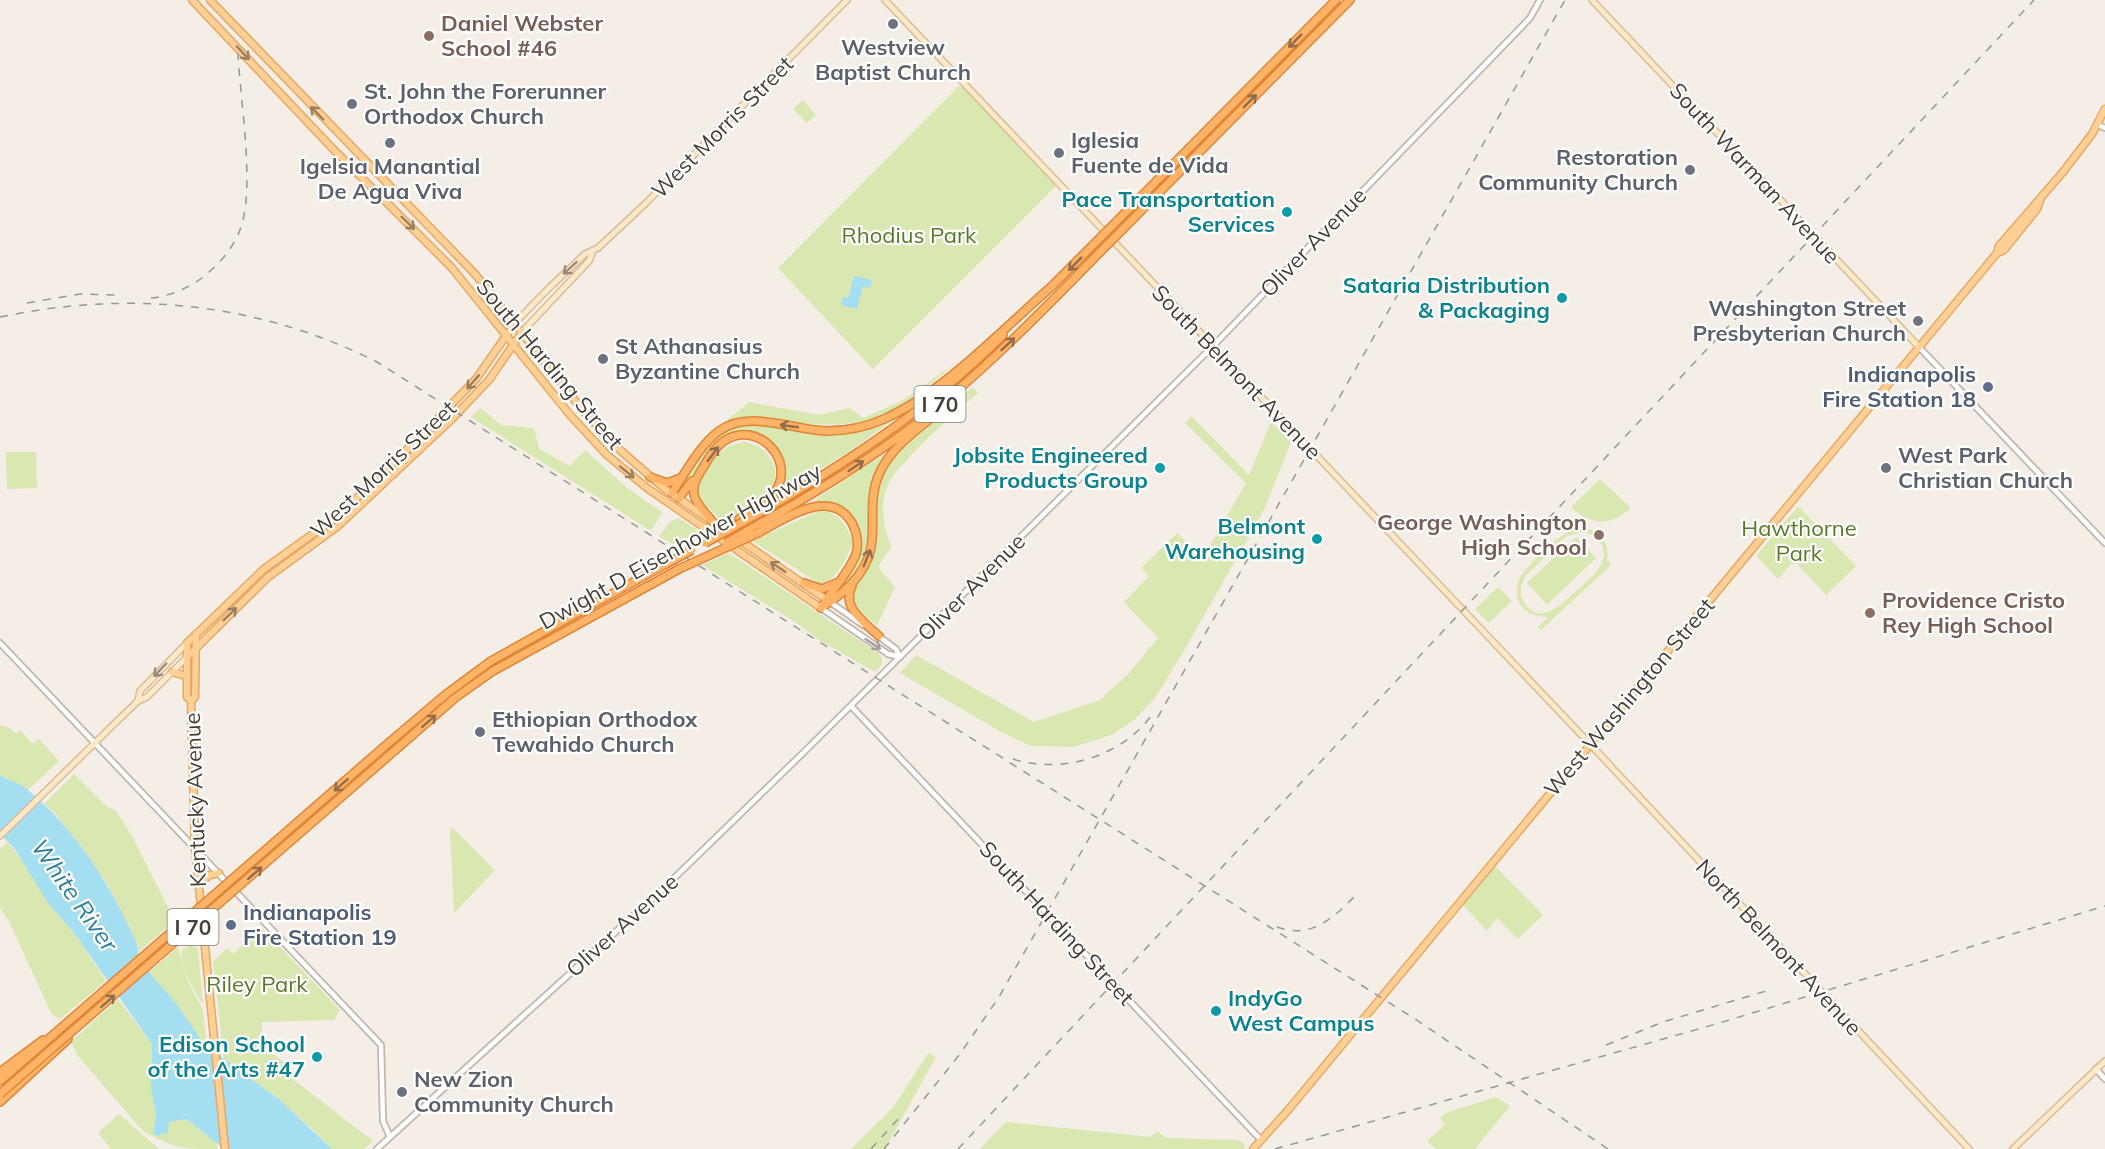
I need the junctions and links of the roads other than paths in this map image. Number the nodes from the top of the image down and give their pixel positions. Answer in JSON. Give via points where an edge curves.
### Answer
{"nodes":[{"id":1,"x":192,"y":0,"type":"edge"},
{"id":2,"x":210,"y":0,"type":"edge"},
{"id":3,"x":847,"y":0,"type":"edge"},
{"id":4,"x":885,"y":0,"type":"edge"},
{"id":5,"x":1336,"y":0,"type":"edge"},
{"id":6,"x":1350,"y":0,"type":"edge"},
{"id":7,"x":1540,"y":0,"type":"edge"},
{"id":8,"x":1592,"y":0,"type":"edge"},
{"id":9,"x":2105,"y":109,"type":"edge"},
{"id":10,"x":2098,"y":125,"type":"junction"},
{"id":11,"x":2105,"y":128,"type":"edge"},
{"id":12,"x":594,"y":250,"type":"junction"},
{"id":13,"x":1052,"y":286,"type":"junction"},
{"id":14,"x":515,"y":323,"type":"junction"},
{"id":15,"x":522,"y":332,"type":"junction"},
{"id":16,"x":507,"y":335,"type":"junction"},
{"id":17,"x":514,"y":344,"type":"junction"},
{"id":18,"x":1213,"y":346,"type":"junction"},
{"id":19,"x":1919,"y":347,"type":"junction"},
{"id":20,"x":987,"y":364,"type":"junction"},
{"id":21,"x":685,"y":474,"type":"junction"},
{"id":22,"x":696,"y":476,"type":"junction"},
{"id":23,"x":650,"y":477,"type":"junction"},
{"id":24,"x":676,"y":496,"type":"junction"},
{"id":25,"x":673,"y":506,"type":"junction"},
{"id":26,"x":712,"y":521,"type":"junction"},
{"id":27,"x":741,"y":521,"type":"junction"},
{"id":28,"x":322,"y":529,"type":"junction"},
{"id":29,"x":755,"y":531,"type":"junction"},
{"id":30,"x":2105,"y":543,"type":"edge"},
{"id":31,"x":285,"y":554,"type":"junction"},
{"id":32,"x":296,"y":557,"type":"junction"},
{"id":33,"x":840,"y":579,"type":"junction"},
{"id":34,"x":854,"y":581,"type":"junction"},
{"id":35,"x":804,"y":583,"type":"junction"},
{"id":36,"x":255,"y":589,"type":"junction"},
{"id":37,"x":828,"y":601,"type":"junction"},
{"id":38,"x":821,"y":608,"type":"junction"},
{"id":39,"x":196,"y":633,"type":"junction"},
{"id":40,"x":879,"y":636,"type":"junction"},
{"id":41,"x":0,"y":643,"type":"edge"},
{"id":42,"x":187,"y":643,"type":"junction"},
{"id":43,"x":195,"y":649,"type":"junction"},
{"id":44,"x":900,"y":657,"type":"junction"},
{"id":45,"x":186,"y":658,"type":"junction"},
{"id":46,"x":172,"y":672,"type":"junction"},
{"id":47,"x":186,"y":676,"type":"junction"},
{"id":48,"x":138,"y":701,"type":"junction"},
{"id":49,"x":191,"y":701,"type":"junction"},
{"id":50,"x":851,"y":706,"type":"junction"},
{"id":51,"x":95,"y":743,"type":"junction"},
{"id":52,"x":1590,"y":744,"type":"junction"},
{"id":53,"x":0,"y":836,"type":"edge"},
{"id":54,"x":195,"y":847,"type":"junction"},
{"id":55,"x":219,"y":873,"type":"junction"},
{"id":56,"x":198,"y":884,"type":"junction"},
{"id":57,"x":94,"y":1013,"type":"junction"},
{"id":58,"x":53,"y":1035,"type":"junction"},
{"id":59,"x":2105,"y":1061,"type":"edge"},
{"id":60,"x":2096,"y":1070,"type":"junction"},
{"id":61,"x":0,"y":1072,"type":"edge"},
{"id":62,"x":2105,"y":1079,"type":"edge"},
{"id":63,"x":0,"y":1081,"type":"edge"},
{"id":64,"x":0,"y":1094,"type":"edge"},
{"id":65,"x":0,"y":1102,"type":"edge"},
{"id":66,"x":390,"y":1137,"type":"junction"},
{"id":67,"x":1262,"y":1141,"type":"junction"},
{"id":68,"x":225,"y":1149,"type":"edge"},
{"id":69,"x":377,"y":1149,"type":"edge"},
{"id":70,"x":1252,"y":1149,"type":"edge"},
{"id":71,"x":1259,"y":1149,"type":"edge"},
{"id":72,"x":1969,"y":1149,"type":"edge"},
{"id":73,"x":2013,"y":1149,"type":"edge"}],
"edges":[{"from":1,"to":16,"type":"main road","name":"South Harding Street","one_way":true,"via":[[438,253]]},
{"from":14,"to":2,"type":"main road","name":"South Harding Street","one_way":true,"via":[[446,243]]},
{"from":3,"to":12,"type":"main road","name":"West Morris Street","via":[[659,190]]},
{"from":4,"to":18,"type":"main road","name":"South Belmont Avenue"},
{"from":5,"to":13,"type":"highway","name":"Dwight D Eisenhower Highway","number":"I 70","one_way":true,"bridge":true},
{"from":20,"to":6,"type":"highway","name":"Dwight D Eisenhower Highway","number":"I 70","one_way":true,"bridge":true},
{"from":7,"to":18,"type":"street","name":"Oliver Avenue","via":[[1530,18]]},
{"from":8,"to":19,"type":"main road","name":"South Warman Avenue"},
{"from":9,"to":10,"type":"main road","name":"West Washington Street"},
{"from":10,"to":11,"type":"street"},
{"from":10,"to":19,"type":"main road","name":"West Washington Street"},
{"from":12,"to":14,"type":"main road","name":"West Morris Street","one_way":true,"via":[[585,254]]},
{"from":12,"to":15,"type":"main road","name":"West Morris Street","via":[[589,261]]},
{"from":13,"to":21,"type":"highway","one_way":true,"via":[[962,365],[890,417],[839,431],[751,421],[735,423],[711,438]]},
{"from":13,"to":27,"type":"highway","name":"Dwight D Eisenhower Highway","number":"I 70","via":[[979,358],[913,414],[829,472]]},
{"from":14,"to":15,"type":"main road","name":"South Harding Street"},
{"from":14,"to":16,"type":"main road","name":"West Morris Street"},
{"from":15,"to":17,"type":"main road","name":"West Morris Street"},
{"from":15,"to":23,"type":"main road","name":"South Harding Street","via":[[598,428]]},
{"from":16,"to":17,"type":"main road","name":"South Harding Street"},
{"from":16,"to":28,"type":"main road","name":"West Morris Street","one_way":true,"via":[[461,396]]},
{"from":17,"to":25,"type":"main road","name":"South Harding Street","one_way":true,"via":[[597,446]]},
{"from":17,"to":32,"type":"main road","name":"West Morris Street","via":[[484,386],[452,419],[338,526]]},
{"from":18,"to":44,"type":"street","name":"Oliver Avenue"},
{"from":18,"to":52,"type":"main road","name":"South Belmont Avenue"},
{"from":19,"to":30,"type":"street"},
{"from":19,"to":52,"type":"main road","name":"West Washington Street"},
{"from":29,"to":20,"type":"highway","name":"Dwight D Eisenhower Highway","number":"I 70","one_way":true,"via":[[877,452]]},
{"from":34,"to":20,"type":"highway","one_way":true,"via":[[869,554],[873,492],[885,462]]},
{"from":21,"to":23,"type":"highway","via":[[669,483]]},
{"from":21,"to":24,"type":"highway"},
{"from":22,"to":24,"type":"highway"},
{"from":22,"to":26,"type":"highway","via":[[694,498]]},
{"from":22,"to":27,"type":"highway","one_way":true,"via":[[717,447],[730,438],[752,436],[771,446],[781,465],[777,489]]},
{"from":23,"to":24,"type":"main road","name":"South Harding Street"},
{"from":24,"to":25,"type":"main road"},
{"from":24,"to":26,"type":"main road","name":"South Harding Street"},
{"from":25,"to":38,"type":"main road","name":"South Harding Street"},
{"from":35,"to":26,"type":"main road","name":"South Harding Street","one_way":true},
{"from":27,"to":58,"type":"highway","name":"Dwight D Eisenhower Highway","number":"I 70","one_way":true,"bridge":true,"via":[[514,647],[445,695]]},
{"from":28,"to":31,"type":"main road","name":"West Morris Street"},
{"from":28,"to":32,"type":"main road"},
{"from":29,"to":33,"type":"highway","via":[[812,507],[840,511],[853,525],[857,544],[855,556]]},
{"from":57,"to":29,"type":"highway","name":"Dwight D Eisenhower Highway","number":"I 70","one_way":true,"bridge":true,"via":[[455,698],[518,657]]},
{"from":31,"to":36,"type":"main road"},
{"from":31,"to":39,"type":"main road","name":"West Morris Street"},
{"from":32,"to":36,"type":"main road","name":"West Morris Street"},
{"from":33,"to":35,"type":"highway","via":[[824,588]]},
{"from":33,"to":37,"type":"highway"},
{"from":34,"to":37,"type":"highway"},
{"from":34,"to":40,"type":"highway","via":[[849,605]]},
{"from":35,"to":37,"type":"main road","name":"South Harding Street"},
{"from":43,"to":36,"type":"main road","name":"West Morris Street","one_way":true},
{"from":37,"to":38,"type":"highway"},
{"from":37,"to":40,"type":"street","name":"South Harding Street"},
{"from":38,"to":44,"type":"street","name":"South Harding Street","one_way":true,"via":[[888,654]]},
{"from":39,"to":42,"type":"main road","name":"West Morris Street"},
{"from":39,"to":43,"type":"main road","name":"Kentucky Avenue"},
{"from":40,"to":44,"type":"street","name":"South Harding Street"},
{"from":41,"to":51,"type":"street"},
{"from":42,"to":45,"type":"main road","name":"Kentucky Avenue"},
{"from":42,"to":48,"type":"main road","name":"West Morris Street","one_way":true,"via":[[140,691]]},
{"from":43,"to":45,"type":"main road","name":"West Morris Street"},
{"from":43,"to":49,"type":"main road","name":"Kentucky Avenue","via":[[195,697]]},
{"from":44,"to":50,"type":"street","name":"Oliver Avenue"},
{"from":45,"to":46,"type":"main road","name":"West Morris Street"},
{"from":45,"to":47,"type":"main road","name":"Kentucky Avenue"},
{"from":46,"to":47,"type":"main road"},
{"from":46,"to":48,"type":"main road","name":"West Morris Street"},
{"from":47,"to":49,"type":"main road","name":"Kentucky Avenue","via":[[187,697]]},
{"from":48,"to":51,"type":"main road","name":"West Morris Street"},
{"from":49,"to":54,"type":"main road","name":"Kentucky Avenue"},
{"from":50,"to":66,"type":"street","name":"Oliver Avenue","via":[[665,887]]},
{"from":50,"to":67,"type":"street","name":"South Harding Street"},
{"from":51,"to":53,"type":"main road","name":"West Morris Street"},
{"from":51,"to":54,"type":"street"},
{"from":52,"to":67,"type":"main road","name":"West Washington Street"},
{"from":52,"to":72,"type":"main road","name":"North Belmont Avenue"},
{"from":54,"to":55,"type":"street"},
{"from":54,"to":56,"type":"main road","name":"Kentucky Avenue"},
{"from":55,"to":56,"type":"main road"},
{"from":55,"to":66,"type":"street","via":[[381,1045],[382,1117]]},
{"from":56,"to":68,"type":"main road","name":"Kentucky Avenue"},
{"from":57,"to":64,"type":"highway","name":"Dwight D Eisenhower Highway","number":"I 70","bridge":true},
{"from":57,"to":65,"type":"highway","bridge":true},
{"from":58,"to":61,"type":"highway"},
{"from":58,"to":63,"type":"highway","name":"Dwight D Eisenhower Highway","number":"I 70"},
{"from":59,"to":60,"type":"main road"},
{"from":60,"to":62,"type":"street"},
{"from":60,"to":73,"type":"main road"},
{"from":66,"to":69,"type":"street","name":"Oliver Avenue"},
{"from":67,"to":70,"type":"main road","name":"West Washington Street"},
{"from":67,"to":71,"type":"main road","name":"West Washington Street"}]}
